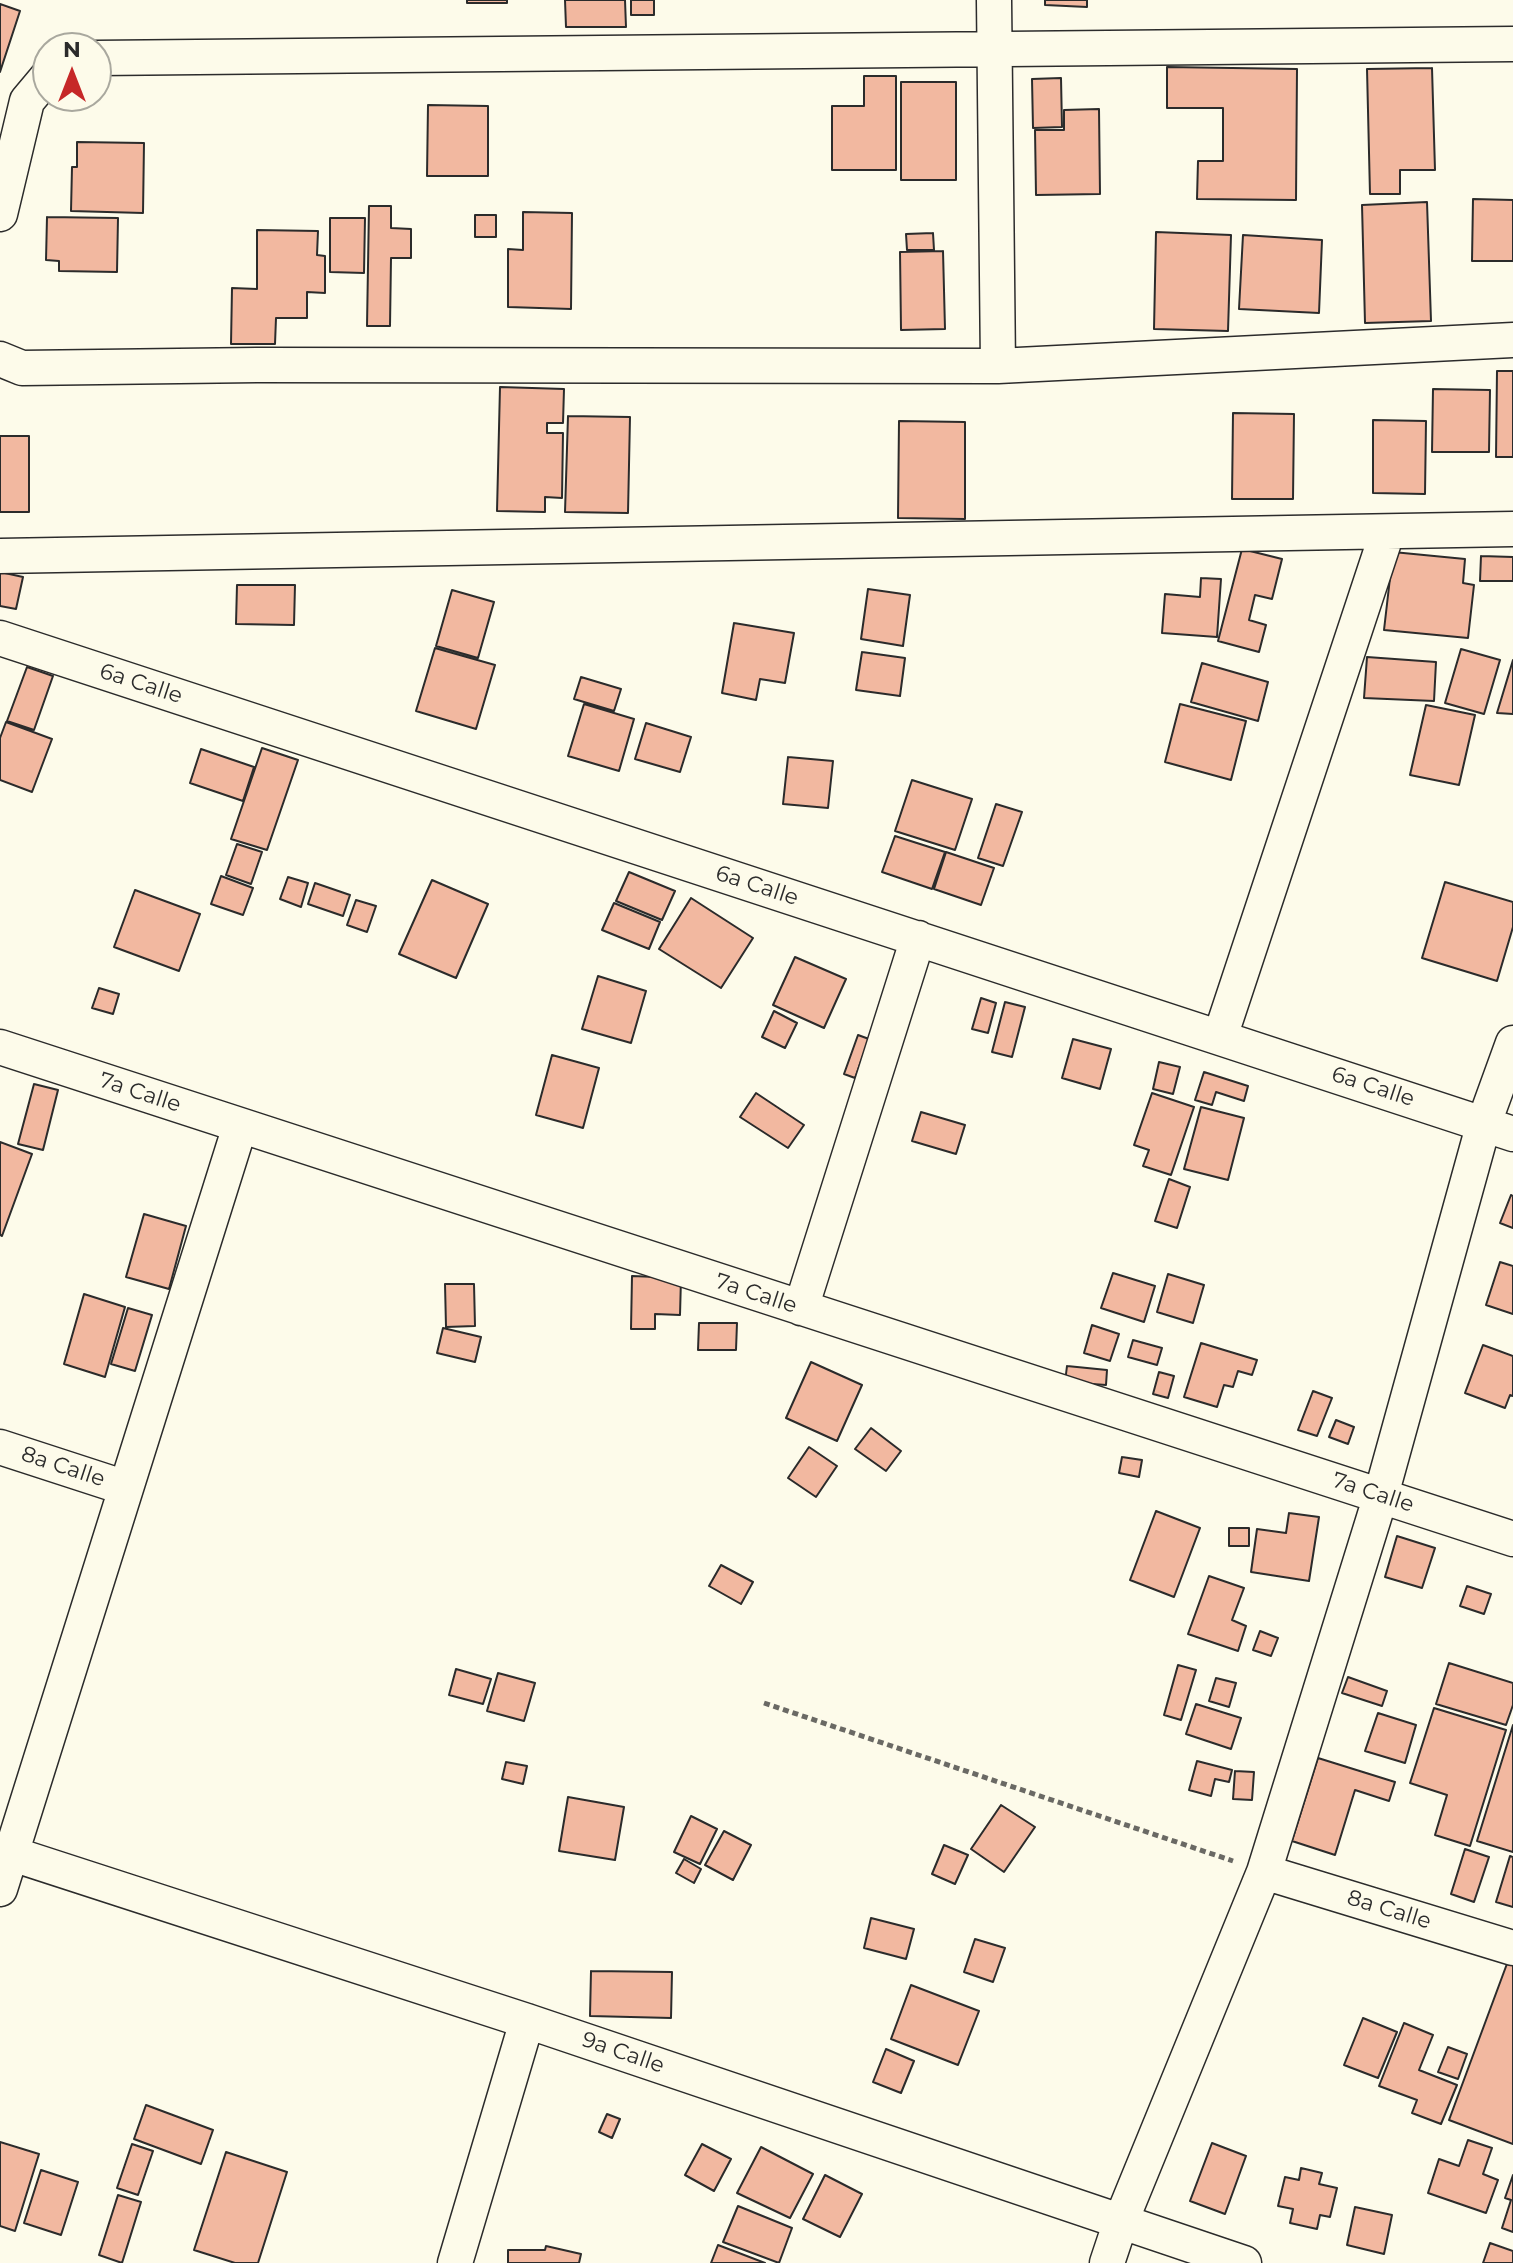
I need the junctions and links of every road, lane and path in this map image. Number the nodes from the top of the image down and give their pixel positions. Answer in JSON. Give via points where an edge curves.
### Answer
{"nodes":[{"id":1,"x":994,"y":0,"type":"edge"},
{"id":2,"x":1513,"y":44,"type":"edge"},
{"id":3,"x":995,"y":48,"type":"junction"},
{"id":4,"x":112,"y":58,"type":"edge"},
{"id":5,"x":32,"y":95,"type":"edge"},
{"id":6,"x":0,"y":214,"type":"edge"},
{"id":7,"x":1513,"y":340,"type":"edge"},
{"id":8,"x":0,"y":359,"type":"edge"},
{"id":9,"x":998,"y":366,"type":"junction"},
{"id":10,"x":1513,"y":529,"type":"edge"},
{"id":11,"x":1387,"y":533,"type":"junction"},
{"id":12,"x":0,"y":556,"type":"edge"},
{"id":13,"x":0,"y":638,"type":"edge"},
{"id":14,"x":918,"y":938,"type":"junction"},
{"id":15,"x":1220,"y":1037,"type":"junction"},
{"id":16,"x":1513,"y":1043,"type":"edge"},
{"id":17,"x":0,"y":1047,"type":"edge"},
{"id":18,"x":240,"y":1126,"type":"junction"},
{"id":19,"x":1498,"y":1128,"type":"edge"},
{"id":20,"x":801,"y":1308,"type":"junction"},
{"id":21,"x":0,"y":1447,"type":"edge"},
{"id":22,"x":126,"y":1488,"type":"junction"},
{"id":23,"x":1381,"y":1495,"type":"junction"},
{"id":24,"x":1513,"y":1539,"type":"edge"},
{"id":25,"x":764,"y":1703,"type":"dead end"},
{"id":26,"x":6,"y":1852,"type":"edge"},
{"id":27,"x":1264,"y":1872,"type":"junction"},
{"id":28,"x":0,"y":1889,"type":"edge"},
{"id":29,"x":1513,"y":1948,"type":"edge"},
{"id":30,"x":527,"y":2021,"type":"junction"},
{"id":31,"x":1121,"y":2221,"type":"junction"},
{"id":32,"x":455,"y":2263,"type":"edge"},
{"id":33,"x":1107,"y":2263,"type":"edge"},
{"id":34,"x":1244,"y":2263,"type":"edge"}],
"edges":[{"from":1,"to":3,"type":"street"},
{"from":2,"to":3,"type":"street"},
{"from":3,"to":4,"type":"street"},
{"from":3,"to":9,"type":"street"},
{"from":5,"to":6,"type":"street"},
{"from":7,"to":9,"type":"street"},
{"from":8,"to":9,"type":"street","via":[[22,368]]},
{"from":10,"to":11,"type":"street"},
{"from":11,"to":12,"type":"street"},
{"from":11,"to":15,"type":"street"},
{"from":13,"to":14,"type":"street","name":"6a Calle"},
{"from":14,"to":15,"type":"street","name":"6a Calle"},
{"from":14,"to":20,"type":"street"},
{"from":15,"to":19,"type":"street","name":"6a Calle"},
{"from":16,"to":19,"type":"street"},
{"from":17,"to":18,"type":"street","name":"7a Calle"},
{"from":18,"to":20,"type":"street","name":"7a Calle"},
{"from":18,"to":22,"type":"street"},
{"from":19,"to":23,"type":"street"},
{"from":20,"to":23,"type":"street","name":"7a Calle"},
{"from":21,"to":22,"type":"street","name":"8a Calle"},
{"from":22,"to":26,"type":"street"},
{"from":23,"to":24,"type":"street","name":"7a Calle"},
{"from":23,"to":27,"type":"street"},
{"from":25,"to":27,"type":"path"},
{"from":26,"to":28,"type":"street"},
{"from":26,"to":30,"type":"street","name":"9a Calle"},
{"from":27,"to":29,"type":"street","name":"8a Calle"},
{"from":27,"to":31,"type":"street"},
{"from":30,"to":31,"type":"street","name":"9a Calle"},
{"from":30,"to":32,"type":"street"},
{"from":31,"to":33,"type":"street"},
{"from":31,"to":34,"type":"street","name":"9a Calle"}]}
